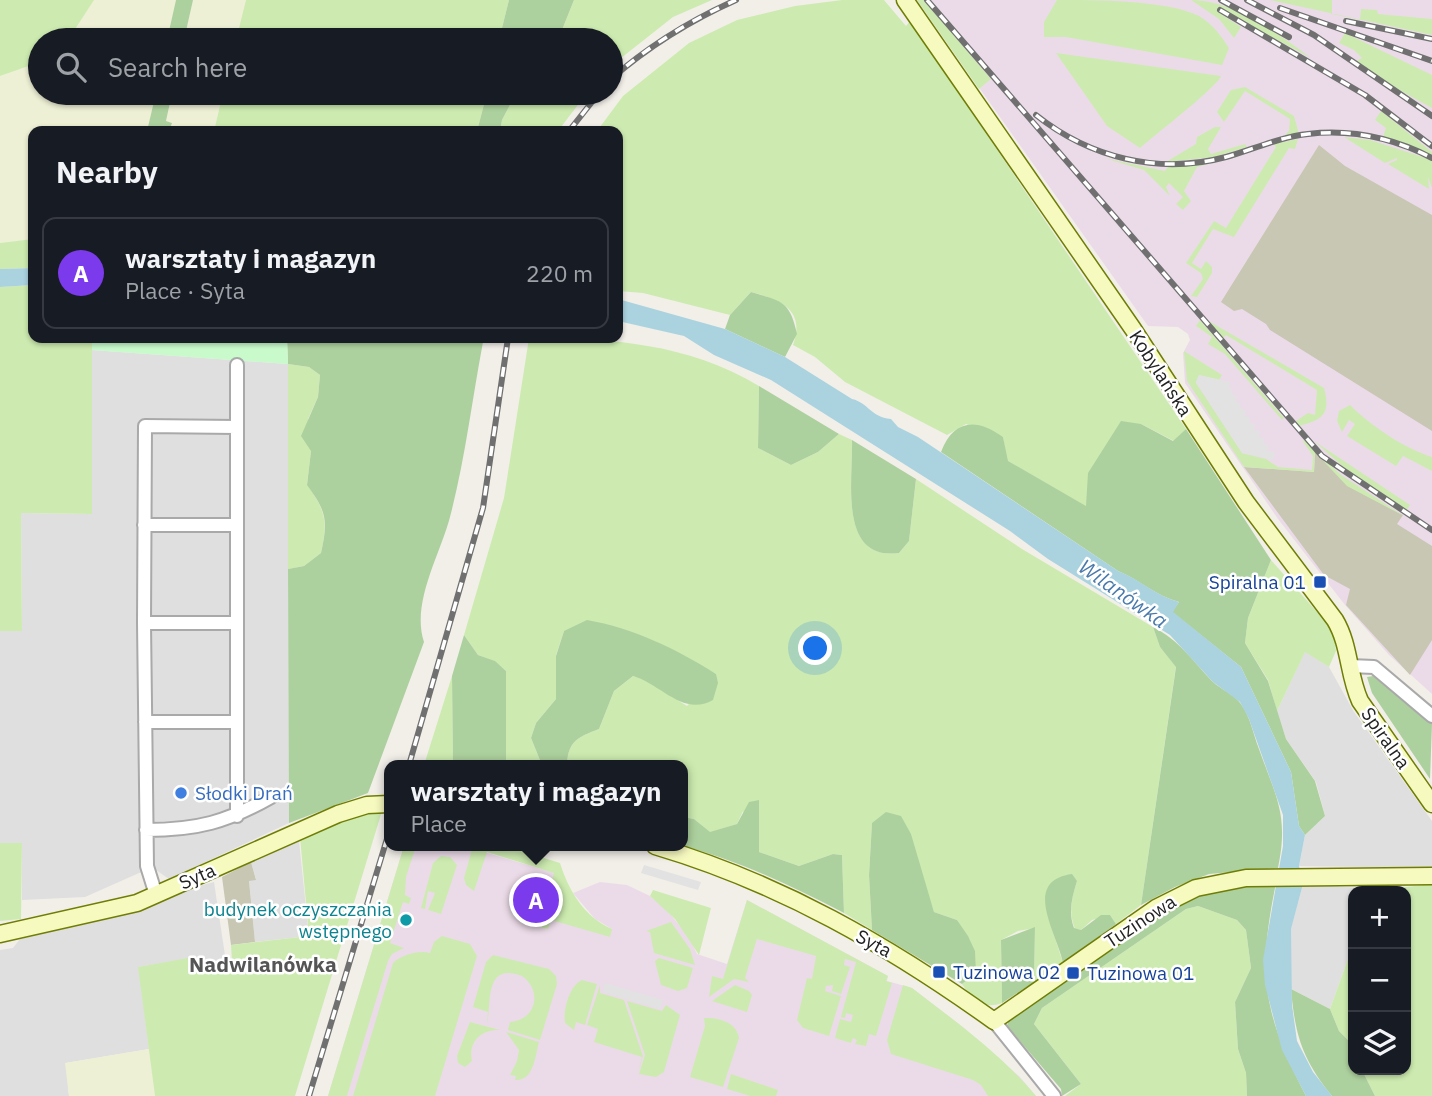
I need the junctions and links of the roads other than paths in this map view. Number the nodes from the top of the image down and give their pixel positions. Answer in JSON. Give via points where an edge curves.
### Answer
{"nodes":[{"id":1,"x":905,"y":0,"type":"edge"},
{"id":2,"x":237,"y":365,"type":"dead end"},
{"id":3,"x":236,"y":426,"type":"junction"},
{"id":4,"x":144,"y":525,"type":"junction"},
{"id":5,"x":237,"y":525,"type":"junction"},
{"id":6,"x":144,"y":624,"type":"junction"},
{"id":7,"x":237,"y":624,"type":"junction"},
{"id":8,"x":1350,"y":666,"type":"junction"},
{"id":9,"x":1432,"y":716,"type":"edge"},
{"id":10,"x":145,"y":722,"type":"junction"},
{"id":11,"x":237,"y":722,"type":"junction"},
{"id":12,"x":271,"y":797,"type":"dead end"},
{"id":13,"x":384,"y":804,"type":"edge"},
{"id":14,"x":1432,"y":804,"type":"edge"},
{"id":15,"x":237,"y":816,"type":"junction"},
{"id":16,"x":146,"y":830,"type":"junction"},
{"id":17,"x":671,"y":851,"type":"edge"},
{"id":18,"x":1432,"y":876,"type":"edge"},
{"id":19,"x":156,"y":895,"type":"junction"},
{"id":20,"x":0,"y":934,"type":"edge"},
{"id":21,"x":994,"y":1021,"type":"junction"},
{"id":22,"x":1054,"y":1096,"type":"edge"}],
"edges":[{"from":1,"to":8,"type":"street","name":"Kobylańska","via":[[1133,329],[1246,502],[1335,620]]},
{"from":2,"to":3,"type":"street"},
{"from":3,"to":4,"type":"street","via":[[145,426]]},
{"from":3,"to":5,"type":"street"},
{"from":4,"to":5,"type":"street"},
{"from":4,"to":6,"type":"street"},
{"from":5,"to":7,"type":"street"},
{"from":6,"to":7,"type":"street"},
{"from":6,"to":10,"type":"street"},
{"from":7,"to":11,"type":"street"},
{"from":8,"to":9,"type":"street","via":[[1374,667]]},
{"from":8,"to":14,"type":"street","name":"Spiralna","via":[[1360,701]]},
{"from":10,"to":11,"type":"street"},
{"from":10,"to":16,"type":"street"},
{"from":11,"to":15,"type":"street"},
{"from":12,"to":15,"type":"street"},
{"from":13,"to":19,"type":"street","name":"Syta","via":[[338,814]]},
{"from":15,"to":16,"type":"street","via":[[199,828]]},
{"from":16,"to":19,"type":"street","via":[[147,866]]},
{"from":17,"to":21,"type":"street","name":"Syta","via":[[759,882],[905,960]]},
{"from":18,"to":21,"type":"street","name":"Tuzinowa","via":[[1222,881],[1174,898]]},
{"from":19,"to":20,"type":"street","name":"Syta","via":[[110,911]]},
{"from":21,"to":22,"type":"street","name":"Syta"}]}
